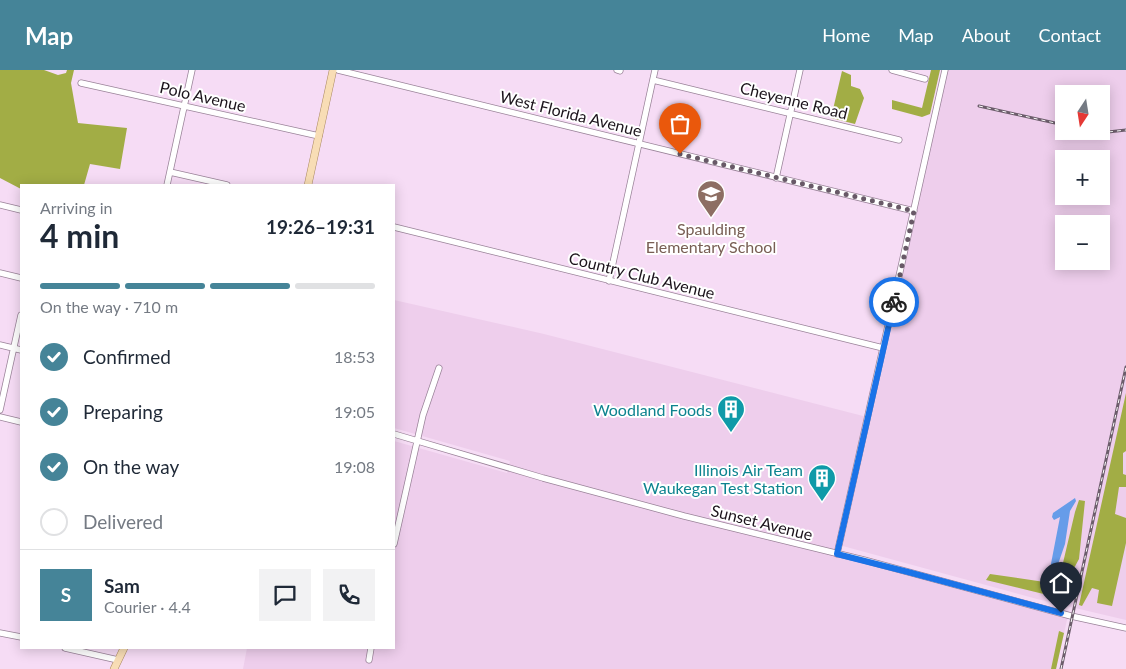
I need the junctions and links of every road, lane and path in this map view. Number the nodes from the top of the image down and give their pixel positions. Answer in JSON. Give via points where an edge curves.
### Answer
{"nodes":[{"id":1,"x":192,"y":70,"type":"edge"},
{"id":2,"x":333,"y":70,"type":"edge"},
{"id":3,"x":338,"y":70,"type":"edge"},
{"id":4,"x":655,"y":70,"type":"edge"},
{"id":5,"x":800,"y":70,"type":"edge"},
{"id":6,"x":892,"y":70,"type":"edge"},
{"id":7,"x":945,"y":70,"type":"edge"},
{"id":8,"x":924,"y":79,"type":"dead end"},
{"id":9,"x":653,"y":80,"type":"junction"},
{"id":10,"x":81,"y":83,"type":"dead end"},
{"id":11,"x":184,"y":106,"type":"junction"},
{"id":12,"x":791,"y":112,"type":"junction"},
{"id":13,"x":319,"y":136,"type":"junction"},
{"id":14,"x":899,"y":140,"type":"dead end"},
{"id":15,"x":639,"y":144,"type":"junction"},
{"id":16,"x":170,"y":172,"type":"junction"},
{"id":17,"x":776,"y":178,"type":"junction"},
{"id":18,"x":167,"y":184,"type":"edge"},
{"id":19,"x":223,"y":184,"type":"edge"},
{"id":20,"x":308,"y":184,"type":"edge"},
{"id":21,"x":0,"y":205,"type":"edge"},
{"id":22,"x":20,"y":210,"type":"edge"},
{"id":23,"x":914,"y":211,"type":"junction"},
{"id":24,"x":395,"y":227,"type":"edge"},
{"id":25,"x":0,"y":273,"type":"edge"},
{"id":26,"x":20,"y":278,"type":"edge"},
{"id":27,"x":609,"y":281,"type":"junction"},
{"id":28,"x":20,"y":320,"type":"edge"},
{"id":29,"x":0,"y":345,"type":"edge"},
{"id":30,"x":14,"y":348,"type":"junction"},
{"id":31,"x":883,"y":348,"type":"junction"},
{"id":32,"x":20,"y":350,"type":"edge"},
{"id":33,"x":439,"y":368,"type":"dead end"},
{"id":34,"x":0,"y":410,"type":"edge"},
{"id":35,"x":0,"y":417,"type":"edge"},
{"id":36,"x":20,"y":422,"type":"edge"},
{"id":37,"x":395,"y":434,"type":"edge"},
{"id":38,"x":417,"y":440,"type":"junction"},
{"id":39,"x":395,"y":539,"type":"edge"},
{"id":40,"x":837,"y":554,"type":"junction"},
{"id":41,"x":1126,"y":628,"type":"edge"},
{"id":42,"x":0,"y":632,"type":"edge"},
{"id":43,"x":20,"y":638,"type":"edge"},
{"id":44,"x":68,"y":649,"type":"edge"},
{"id":45,"x":124,"y":649,"type":"edge"},
{"id":46,"x":371,"y":649,"type":"edge"},
{"id":47,"x":118,"y":660,"type":"junction"},
{"id":48,"x":369,"y":660,"type":"dead end"},
{"id":49,"x":114,"y":669,"type":"edge"}],
"edges":[{"from":1,"to":11,"type":"street"},
{"from":2,"to":13,"type":"main road"},
{"from":3,"to":15,"type":"street","name":"West Florida Avenue"},
{"from":4,"to":9,"type":"street"},
{"from":5,"to":12,"type":"street"},
{"from":6,"to":8,"type":"street"},
{"from":7,"to":23,"type":"street"},
{"from":9,"to":12,"type":"street","name":"Cheyenne Road"},
{"from":9,"to":15,"type":"street"},
{"from":10,"to":11,"type":"street","name":"Polo Avenue"},
{"from":11,"to":13,"type":"street","name":"Polo Avenue"},
{"from":11,"to":16,"type":"street"},
{"from":12,"to":14,"type":"street","name":"Cheyenne Road"},
{"from":12,"to":17,"type":"street"},
{"from":13,"to":20,"type":"main road"},
{"from":15,"to":17,"type":"street","name":"West Florida Avenue"},
{"from":15,"to":27,"type":"street"},
{"from":16,"to":18,"type":"street"},
{"from":16,"to":19,"type":"street"},
{"from":17,"to":23,"type":"street","name":"West Florida Avenue"},
{"from":21,"to":22,"type":"street"},
{"from":23,"to":31,"type":"street"},
{"from":24,"to":27,"type":"street","name":"Country Club Avenue"},
{"from":25,"to":26,"type":"street"},
{"from":27,"to":31,"type":"street","name":"Country Club Avenue"},
{"from":28,"to":30,"type":"street"},
{"from":29,"to":30,"type":"street"},
{"from":30,"to":32,"type":"street"},
{"from":30,"to":34,"type":"street"},
{"from":31,"to":40,"type":"street"},
{"from":33,"to":38,"type":"street"},
{"from":35,"to":36,"type":"street"},
{"from":37,"to":38,"type":"street","name":"Sunset Avenue"},
{"from":38,"to":39,"type":"street"},
{"from":38,"to":40,"type":"street","name":"Sunset Avenue","via":[[543,478]]},
{"from":40,"to":41,"type":"street","name":"Sunset Avenue"},
{"from":42,"to":43,"type":"street"},
{"from":44,"to":47,"type":"street"},
{"from":45,"to":47,"type":"main road"},
{"from":46,"to":48,"type":"street"},
{"from":47,"to":49,"type":"main road"}]}
